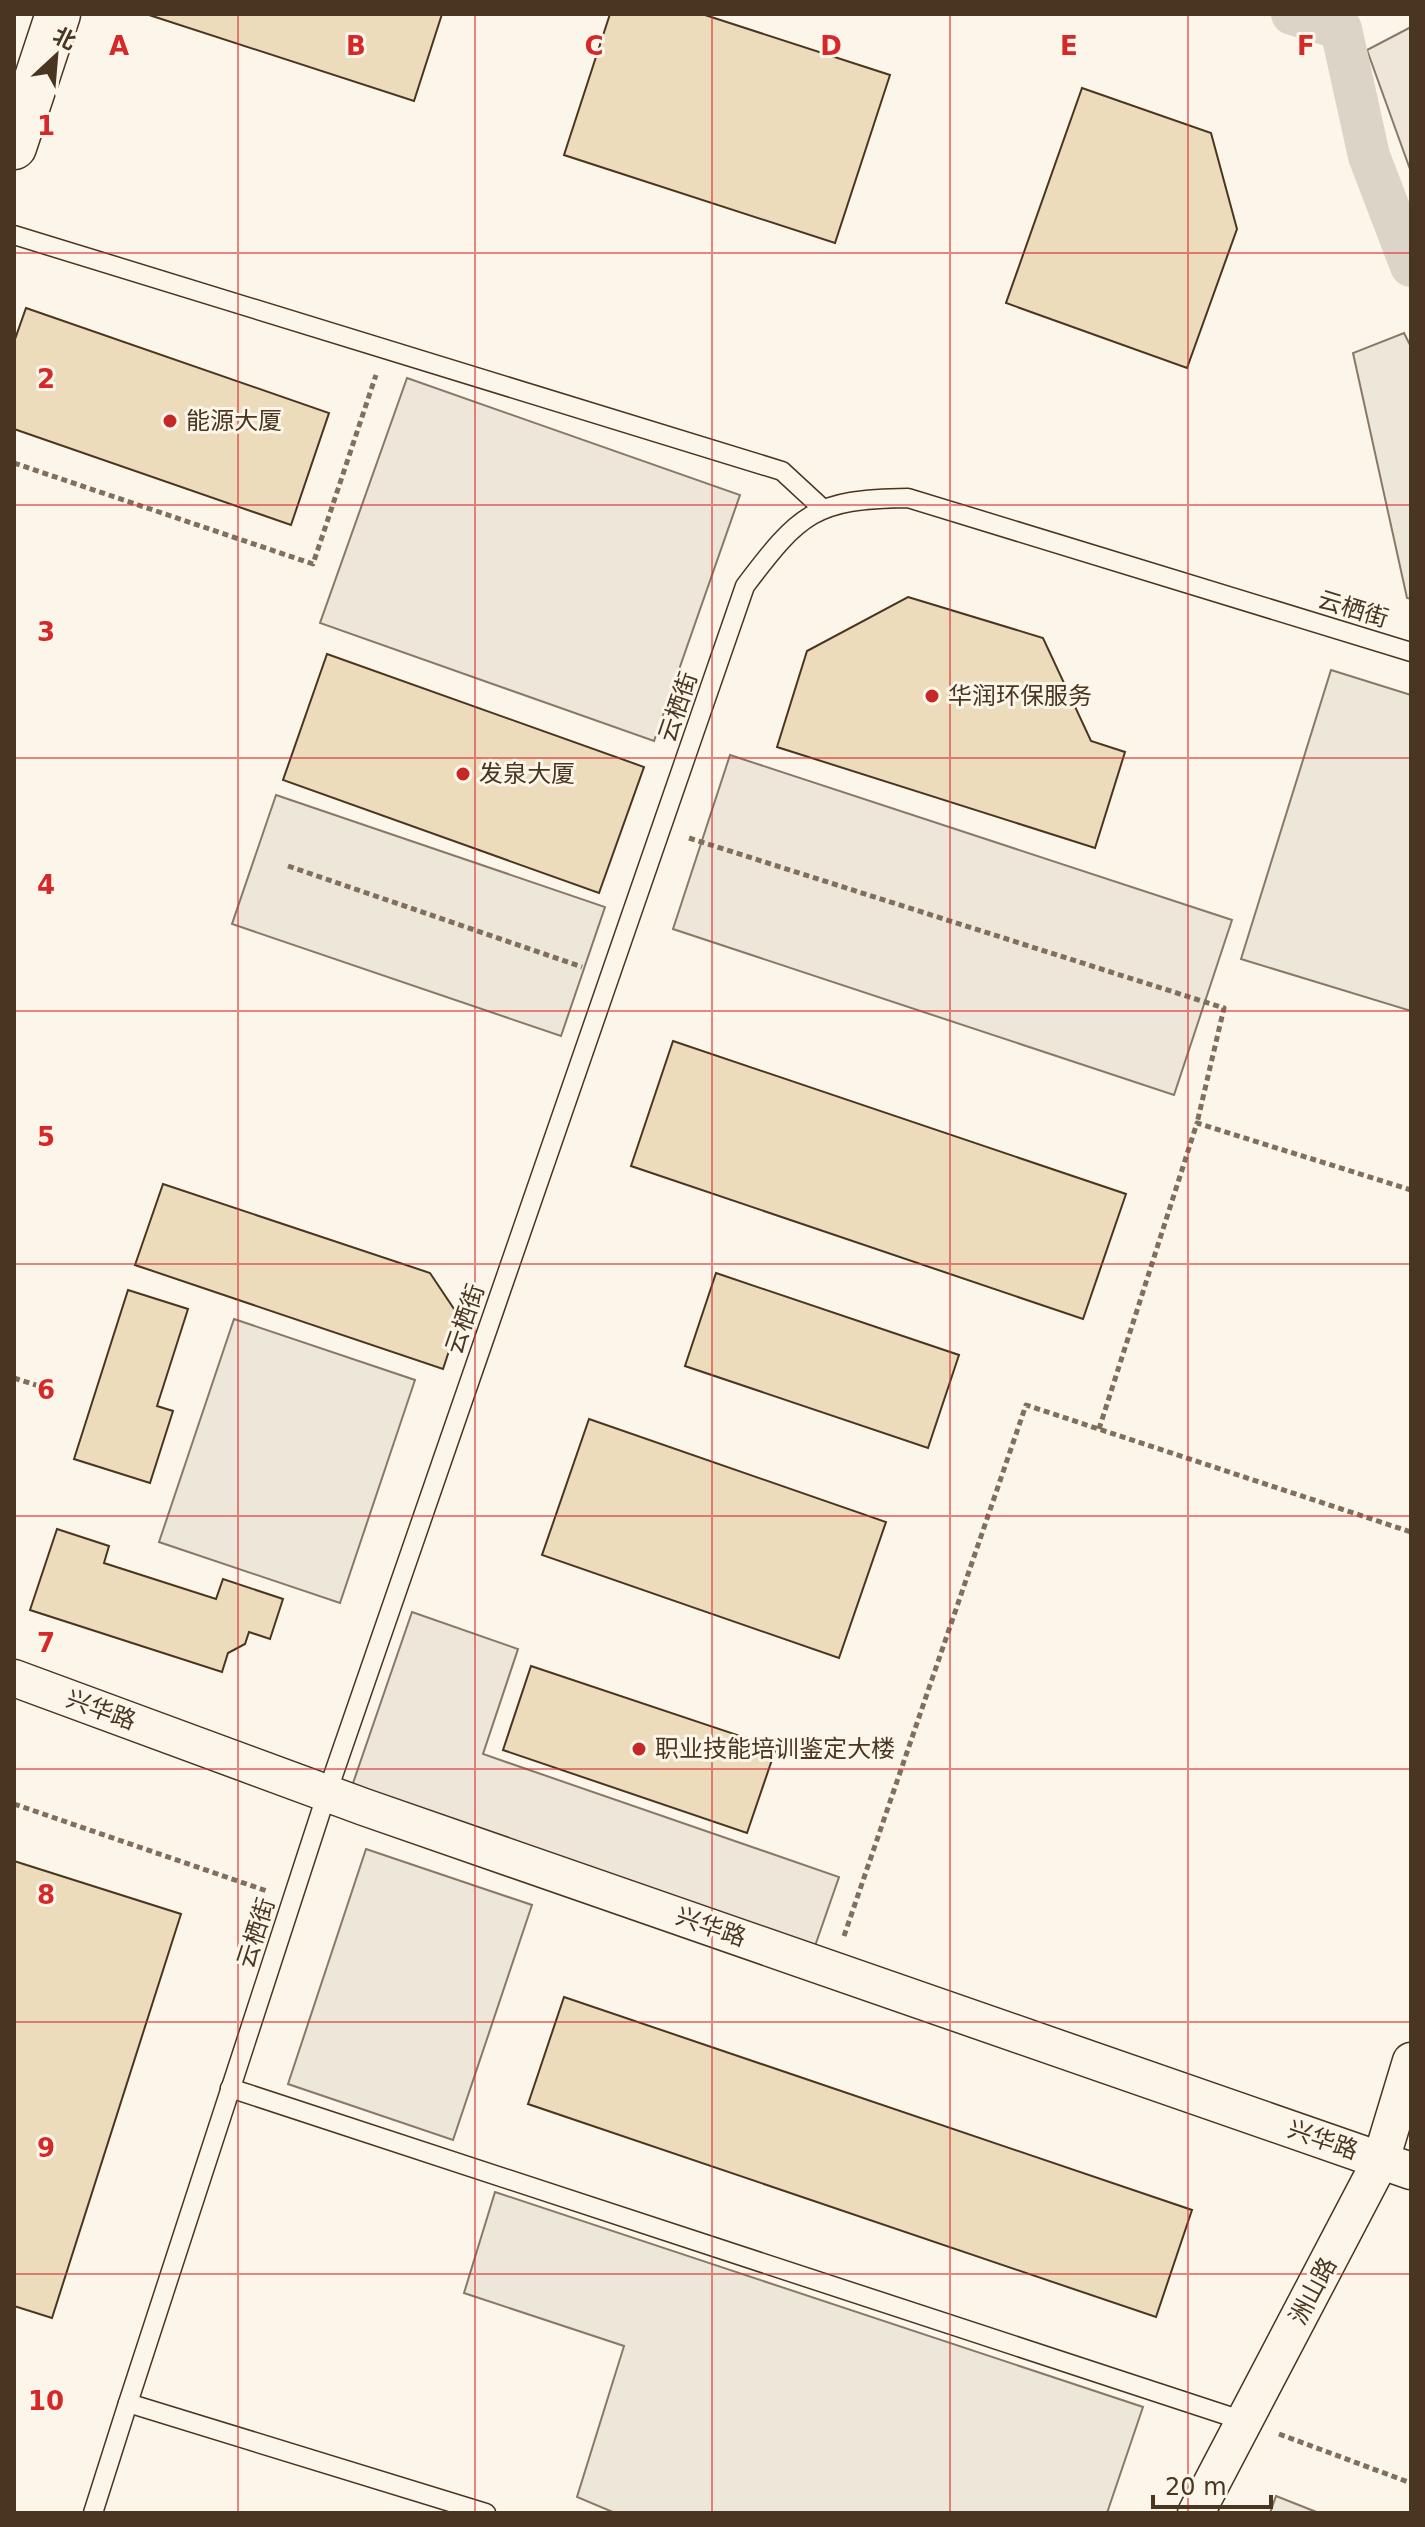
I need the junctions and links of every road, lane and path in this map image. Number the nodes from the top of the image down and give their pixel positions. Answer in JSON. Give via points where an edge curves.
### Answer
{"nodes":[{"id":1,"x":58,"y":14,"type":"edge"},
{"id":2,"x":14,"y":147,"type":"edge"},
{"id":3,"x":14,"y":235,"type":"edge"},
{"id":4,"x":385,"y":349,"type":"junction"},
{"id":5,"x":14,"y":463,"type":"edge"},
{"id":6,"x":822,"y":508,"type":"junction"},
{"id":7,"x":1411,"y":652,"type":"edge"},
{"id":8,"x":661,"y":829,"type":"junction"},
{"id":9,"x":288,"y":866,"type":"dead end"},
{"id":10,"x":610,"y":976,"type":"junction"},
{"id":11,"x":1197,"y":1123,"type":"junction"},
{"id":12,"x":1411,"y":1190,"type":"edge"},
{"id":13,"x":14,"y":1378,"type":"edge"},
{"id":14,"x":42,"y":1387,"type":"dead end"},
{"id":15,"x":1099,"y":1429,"type":"junction"},
{"id":16,"x":1411,"y":1532,"type":"edge"},
{"id":17,"x":14,"y":1678,"type":"edge"},
{"id":18,"x":327,"y":1793,"type":"junction"},
{"id":19,"x":14,"y":1804,"type":"edge"},
{"id":20,"x":292,"y":1900,"type":"junction"},
{"id":21,"x":833,"y":1969,"type":"junction"},
{"id":22,"x":1411,"y":2061,"type":"edge"},
{"id":23,"x":230,"y":2088,"type":"junction"},
{"id":24,"x":1396,"y":2166,"type":"edge"},
{"id":25,"x":128,"y":2403,"type":"junction"},
{"id":26,"x":1244,"y":2421,"type":"junction"},
{"id":27,"x":1411,"y":2483,"type":"edge"},
{"id":28,"x":93,"y":2513,"type":"edge"},
{"id":29,"x":486,"y":2513,"type":"edge"},
{"id":30,"x":1196,"y":2513,"type":"edge"}],
"edges":[{"from":1,"to":2,"type":"main road"},
{"from":3,"to":4,"type":"lane"},
{"from":4,"to":5,"type":"path","via":[[313,564]]},
{"from":4,"to":6,"type":"lane","via":[[782,471]]},
{"from":6,"to":7,"type":"lane","name":"云栖街","via":[[908,498]]},
{"from":6,"to":8,"type":"lane","name":"云栖街","via":[[783,535],[745,586]]},
{"from":8,"to":10,"type":"lane","name":"云栖街"},
{"from":8,"to":11,"type":"path","via":[[1224,1008]]},
{"from":9,"to":10,"type":"path"},
{"from":10,"to":18,"type":"lane","name":"云栖街"},
{"from":11,"to":12,"type":"path"},
{"from":11,"to":15,"type":"path"},
{"from":13,"to":14,"type":"path"},
{"from":15,"to":16,"type":"path"},
{"from":15,"to":21,"type":"path","via":[[1026,1405]]},
{"from":17,"to":18,"type":"street","name":"兴华路"},
{"from":18,"to":20,"type":"lane","name":"云栖街"},
{"from":18,"to":21,"type":"street","name":"兴华路"},
{"from":19,"to":20,"type":"path"},
{"from":20,"to":23,"type":"lane","name":"云栖街"},
{"from":21,"to":24,"type":"street","name":"兴华路"},
{"from":22,"to":24,"type":"street","name":"洲山路"},
{"from":23,"to":25,"type":"lane","name":"云栖街"},
{"from":23,"to":26,"type":"lane"},
{"from":24,"to":26,"type":"street","name":"洲山路"},
{"from":25,"to":28,"type":"lane","name":"云栖街"},
{"from":25,"to":29,"type":"lane"},
{"from":26,"to":27,"type":"path"},
{"from":26,"to":30,"type":"street","name":"洲山路"}]}
